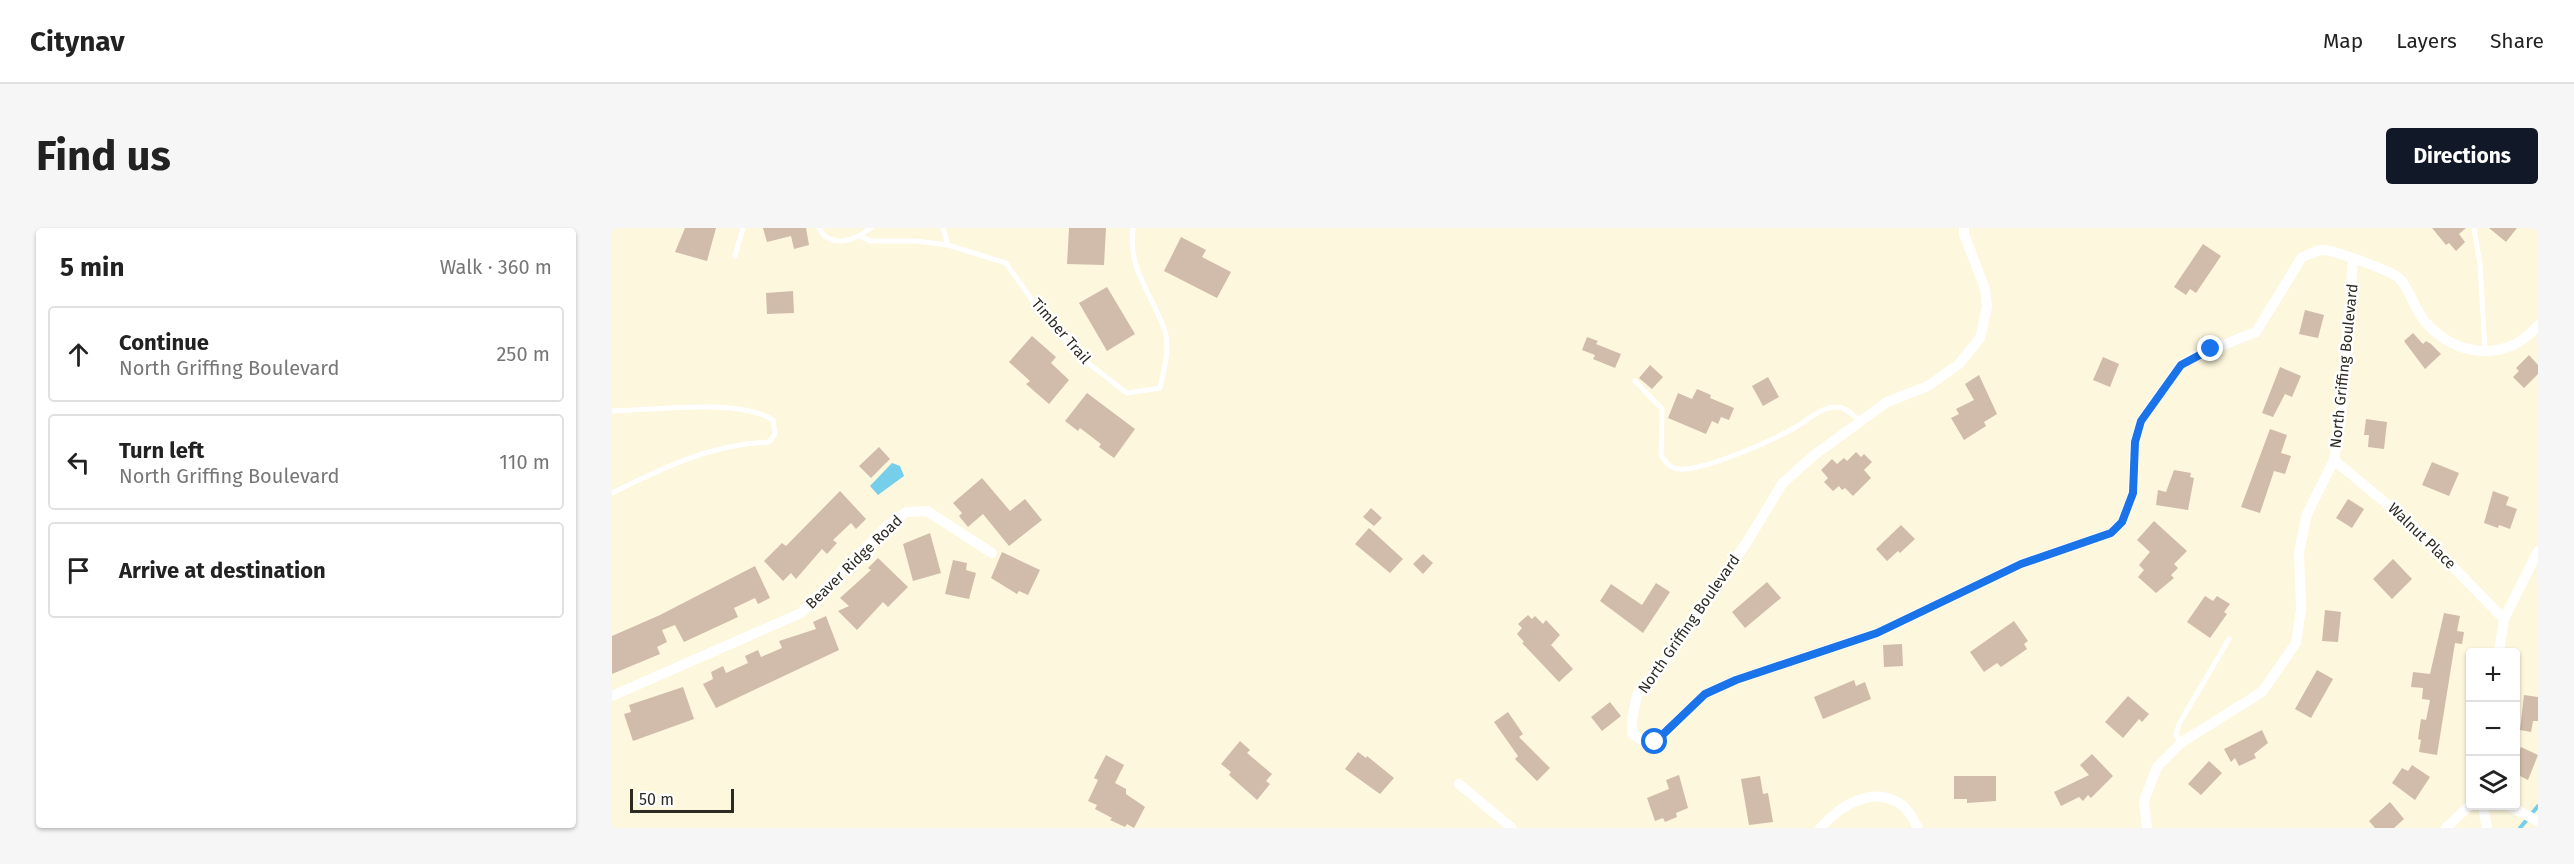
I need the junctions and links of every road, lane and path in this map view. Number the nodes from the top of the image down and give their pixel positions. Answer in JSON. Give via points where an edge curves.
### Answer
{"nodes":[{"id":1,"x":742,"y":228,"type":"edge"},
{"id":2,"x":819,"y":228,"type":"edge"},
{"id":3,"x":871,"y":228,"type":"edge"},
{"id":4,"x":943,"y":228,"type":"edge"},
{"id":5,"x":1133,"y":228,"type":"edge"},
{"id":6,"x":1964,"y":228,"type":"edge"},
{"id":7,"x":2474,"y":228,"type":"edge"},
{"id":8,"x":860,"y":236,"type":"junction"},
{"id":9,"x":948,"y":245,"type":"junction"},
{"id":10,"x":735,"y":256,"type":"dead end"},
{"id":11,"x":2354,"y":260,"type":"junction"},
{"id":12,"x":2538,"y":325,"type":"edge"},
{"id":13,"x":2485,"y":352,"type":"junction"},
{"id":14,"x":1635,"y":381,"type":"dead end"},
{"id":15,"x":612,"y":411,"type":"edge"},
{"id":16,"x":1860,"y":421,"type":"junction"},
{"id":17,"x":2334,"y":460,"type":"junction"},
{"id":18,"x":612,"y":493,"type":"edge"},
{"id":19,"x":2538,"y":551,"type":"edge"},
{"id":20,"x":992,"y":553,"type":"dead end"},
{"id":21,"x":2504,"y":619,"type":"junction"},
{"id":22,"x":2229,"y":639,"type":"dead end"},
{"id":23,"x":2500,"y":648,"type":"edge"},
{"id":24,"x":612,"y":696,"type":"edge"},
{"id":25,"x":2180,"y":744,"type":"junction"},
{"id":26,"x":1459,"y":784,"type":"dead end"},
{"id":27,"x":2466,"y":809,"type":"edge"},
{"id":28,"x":2484,"y":810,"type":"edge"},
{"id":29,"x":2517,"y":810,"type":"edge"},
{"id":30,"x":2538,"y":821,"type":"edge"},
{"id":31,"x":1512,"y":828,"type":"edge"},
{"id":32,"x":1820,"y":828,"type":"edge"},
{"id":33,"x":1918,"y":828,"type":"edge"},
{"id":34,"x":2147,"y":828,"type":"edge"},
{"id":35,"x":2446,"y":828,"type":"edge"},
{"id":36,"x":2487,"y":828,"type":"edge"}],
"edges":[{"from":1,"to":10,"type":"lane"},
{"from":2,"to":8,"type":"lane","via":[[826,238],[835,241]]},
{"from":3,"to":8,"type":"lane"},
{"from":4,"to":9,"type":"lane"},
{"from":5,"to":9,"type":"lane","name":"Timber Trail","via":[[1134,267],[1165,330],[1167,357],[1160,388],[1127,393],[1080,357],[1041,313],[1006,263]]},
{"from":6,"to":16,"type":"street","name":"North Griffing Boulevard","via":[[1985,289],[1987,307],[1980,338],[1959,364],[1928,386],[1887,402]]},
{"from":7,"to":13,"type":"lane"},
{"from":8,"to":9,"type":"lane","name":"Timber Trail","via":[[870,242]]},
{"from":11,"to":13,"type":"street","name":"North Griffing Boulevard","via":[[2378,265],[2400,278],[2423,319],[2437,333],[2472,352]]},
{"from":11,"to":16,"type":"street","name":"North Griffing Boulevard","via":[[2324,250],[2302,257],[2256,332],[2181,365],[2141,421],[2135,442],[2133,493],[2122,522],[2111,533],[2021,564],[1877,633],[1705,694],[1655,742],[1647,743],[1632,734],[1637,695],[1674,649],[1782,484]]},
{"from":11,"to":17,"type":"street","name":"North Griffing Boulevard"},
{"from":12,"to":13,"type":"street","via":[[2516,342]]},
{"from":14,"to":16,"type":"lane","via":[[1662,408],[1661,455],[1671,468],[1681,470],[1766,444],[1824,409],[1844,408]]},
{"from":15,"to":18,"type":"lane","via":[[733,407],[760,411],[773,420],[775,434],[769,442],[737,445],[685,458]]},
{"from":17,"to":21,"type":"street","name":"Walnut Place","via":[[2411,524]]},
{"from":17,"to":25,"type":"street","name":"North Griffing Boulevard","via":[[2307,514],[2299,552],[2301,609],[2296,642],[2262,692]]},
{"from":19,"to":21,"type":"street"},
{"from":20,"to":24,"type":"street","name":"Beaver Ridge Road","via":[[927,511],[906,512],[886,527],[801,613]]},
{"from":21,"to":23,"type":"street"},
{"from":22,"to":25,"type":"lane","via":[[2179,724],[2176,734]]},
{"from":25,"to":34,"type":"street","name":"North Griffing Boulevard","via":[[2157,767],[2144,801]]},
{"from":26,"to":31,"type":"street"},
{"from":27,"to":35,"type":"street"},
{"from":28,"to":36,"type":"street"},
{"from":29,"to":30,"type":"street"},
{"from":32,"to":33,"type":"street","via":[[1833,813],[1854,800],[1873,797],[1904,806]]}]}
